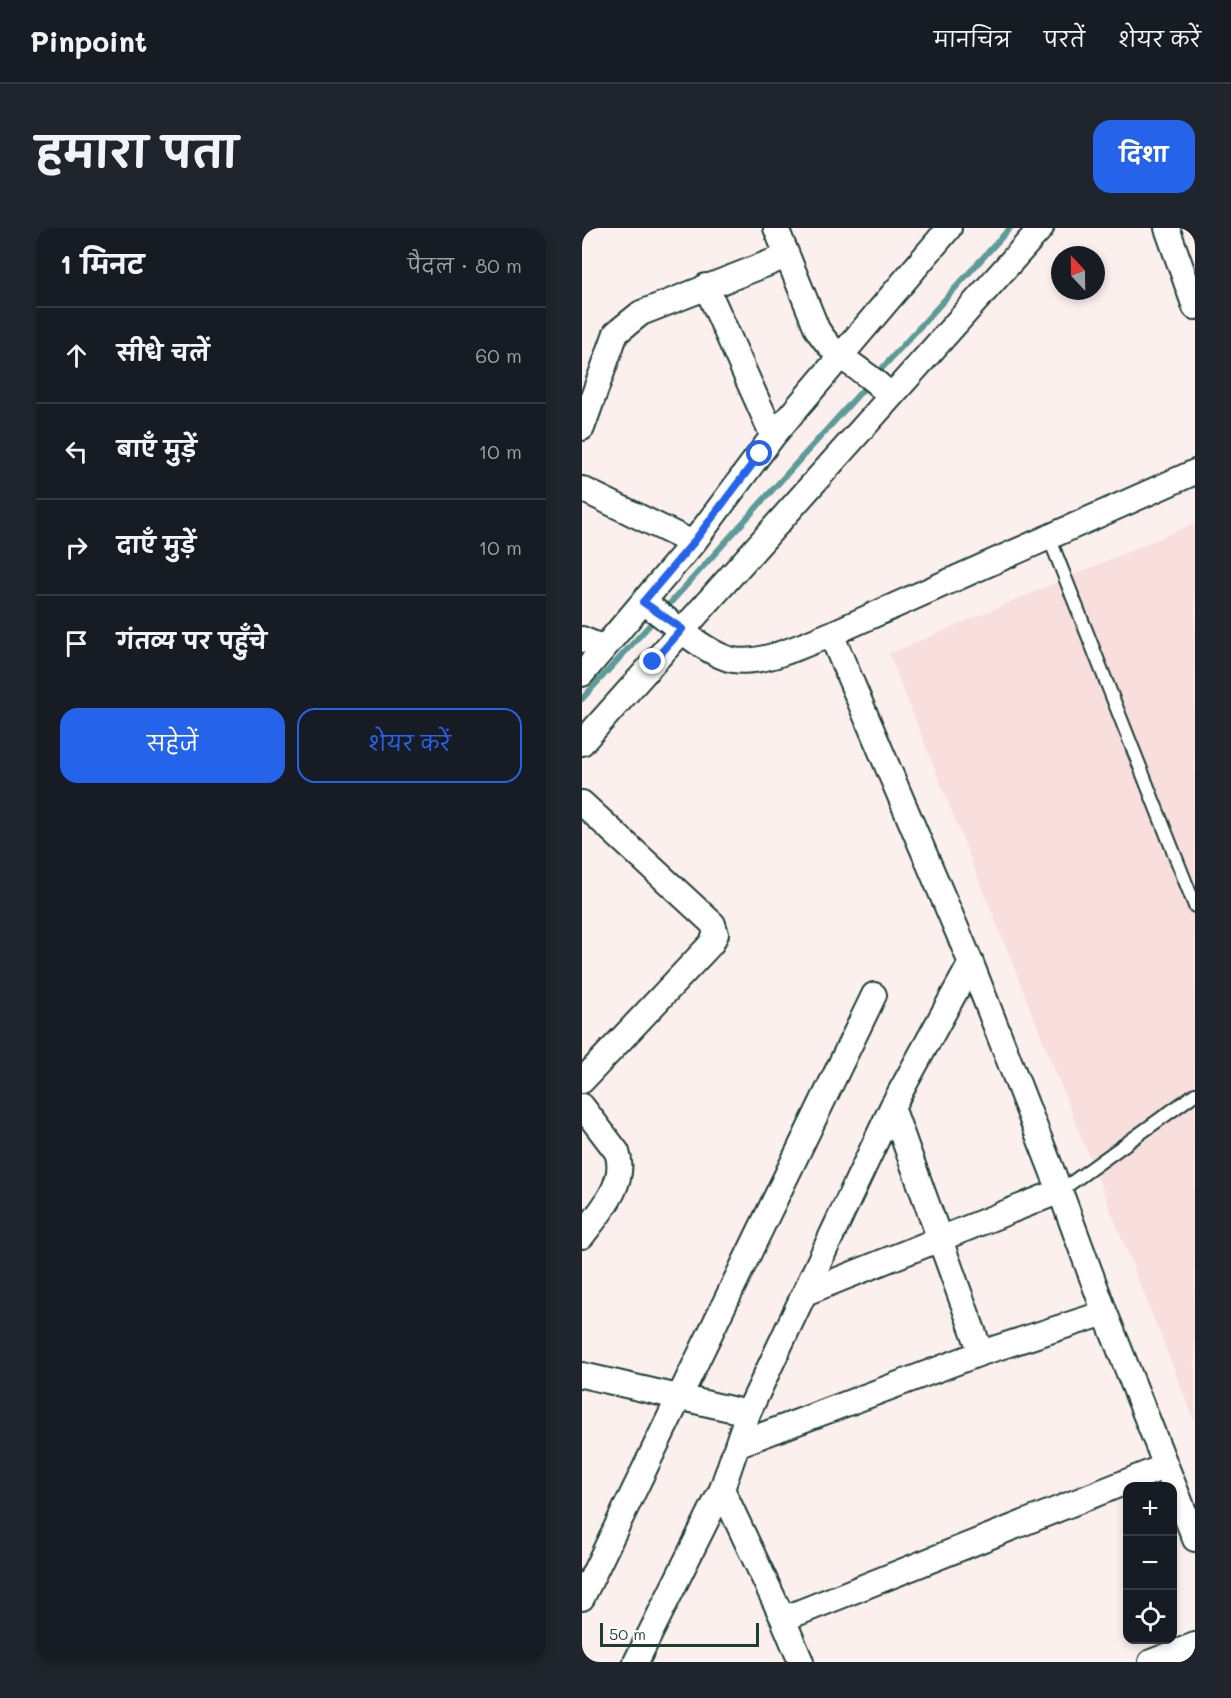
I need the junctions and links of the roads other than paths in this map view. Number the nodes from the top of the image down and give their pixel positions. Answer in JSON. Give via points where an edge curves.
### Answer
{"nodes":[{"id":1,"x":776,"y":228,"type":"edge"},
{"id":2,"x":949,"y":228,"type":"edge"},
{"id":3,"x":1041,"y":228,"type":"edge"},
{"id":4,"x":1167,"y":228,"type":"edge"},
{"id":5,"x":787,"y":256,"type":"junction"},
{"id":6,"x":706,"y":286,"type":"junction"},
{"id":7,"x":1195,"y":307,"type":"edge"},
{"id":8,"x":840,"y":357,"type":"junction"},
{"id":9,"x":879,"y":385,"type":"junction"},
{"id":10,"x":582,"y":428,"type":"edge"},
{"id":11,"x":773,"y":436,"type":"junction"},
{"id":12,"x":1195,"y":472,"type":"edge"},
{"id":13,"x":582,"y":489,"type":"edge"},
{"id":14,"x":1049,"y":537,"type":"junction"},
{"id":15,"x":693,"y":543,"type":"junction"},
{"id":16,"x":662,"y":615,"type":"junction"},
{"id":17,"x":831,"y":634,"type":"junction"},
{"id":18,"x":582,"y":639,"type":"edge"},
{"id":19,"x":604,"y":648,"type":"junction"},
{"id":20,"x":582,"y":674,"type":"edge"},
{"id":21,"x":582,"y":743,"type":"edge"},
{"id":22,"x":582,"y":803,"type":"edge"},
{"id":23,"x":1195,"y":906,"type":"edge"},
{"id":24,"x":971,"y":963,"type":"junction"},
{"id":25,"x":874,"y":995,"type":"dead end"},
{"id":26,"x":582,"y":1081,"type":"edge"},
{"id":27,"x":1195,"y":1094,"type":"edge"},
{"id":28,"x":582,"y":1106,"type":"edge"},
{"id":29,"x":892,"y":1107,"type":"junction"},
{"id":30,"x":1060,"y":1191,"type":"junction"},
{"id":31,"x":582,"y":1236,"type":"edge"},
{"id":32,"x":940,"y":1237,"type":"junction"},
{"id":33,"x":805,"y":1293,"type":"junction"},
{"id":34,"x":1105,"y":1313,"type":"junction"},
{"id":35,"x":981,"y":1353,"type":"junction"},
{"id":36,"x":582,"y":1375,"type":"edge"},
{"id":37,"x":681,"y":1397,"type":"junction"},
{"id":38,"x":748,"y":1413,"type":"junction"},
{"id":39,"x":739,"y":1444,"type":"junction"},
{"id":40,"x":1166,"y":1467,"type":"junction"},
{"id":41,"x":722,"y":1489,"type":"junction"},
{"id":42,"x":1195,"y":1539,"type":"edge"},
{"id":43,"x":582,"y":1598,"type":"edge"},
{"id":44,"x":783,"y":1619,"type":"junction"},
{"id":45,"x":1195,"y":1645,"type":"edge"},
{"id":46,"x":636,"y":1662,"type":"edge"},
{"id":47,"x":801,"y":1662,"type":"edge"},
{"id":48,"x":1150,"y":1662,"type":"edge"}],
"edges":[{"from":1,"to":5,"type":"street"},
{"from":2,"to":8,"type":"street"},
{"from":3,"to":9,"type":"street"},
{"from":4,"to":7,"type":"street"},
{"from":5,"to":6,"type":"street"},
{"from":5,"to":8,"type":"street","via":[[818,329]]},
{"from":6,"to":10,"type":"street","via":[[641,313],[622,326],[613,340]]},
{"from":6,"to":11,"type":"street"},
{"from":8,"to":9,"type":"street"},
{"from":8,"to":11,"type":"street"},
{"from":9,"to":16,"type":"street"},
{"from":11,"to":15,"type":"street"},
{"from":12,"to":14,"type":"street"},
{"from":13,"to":15,"type":"street"},
{"from":14,"to":17,"type":"street"},
{"from":14,"to":23,"type":"lane"},
{"from":15,"to":16,"type":"street"},
{"from":16,"to":17,"type":"street","via":[[717,654],[733,660],[783,653]]},
{"from":16,"to":19,"type":"street"},
{"from":16,"to":21,"type":"street"},
{"from":17,"to":24,"type":"street"},
{"from":18,"to":19,"type":"street"},
{"from":19,"to":20,"type":"street"},
{"from":22,"to":26,"type":"street","via":[[713,924],[716,934],[711,944]]},
{"from":24,"to":29,"type":"street"},
{"from":24,"to":30,"type":"street"},
{"from":25,"to":37,"type":"street"},
{"from":27,"to":30,"type":"lane"},
{"from":28,"to":31,"type":"street","via":[[617,1152],[620,1170],[604,1206]]},
{"from":29,"to":32,"type":"street"},
{"from":29,"to":33,"type":"street"},
{"from":30,"to":32,"type":"street"},
{"from":30,"to":34,"type":"street"},
{"from":32,"to":33,"type":"street"},
{"from":32,"to":35,"type":"street"},
{"from":33,"to":38,"type":"street"},
{"from":34,"to":35,"type":"street"},
{"from":34,"to":40,"type":"street"},
{"from":35,"to":39,"type":"street"},
{"from":36,"to":37,"type":"street"},
{"from":37,"to":38,"type":"street"},
{"from":37,"to":43,"type":"street"},
{"from":38,"to":39,"type":"street"},
{"from":39,"to":41,"type":"street"},
{"from":40,"to":42,"type":"street"},
{"from":40,"to":44,"type":"street"},
{"from":41,"to":44,"type":"street"},
{"from":41,"to":46,"type":"street"},
{"from":44,"to":47,"type":"street"},
{"from":45,"to":48,"type":"street"}]}
